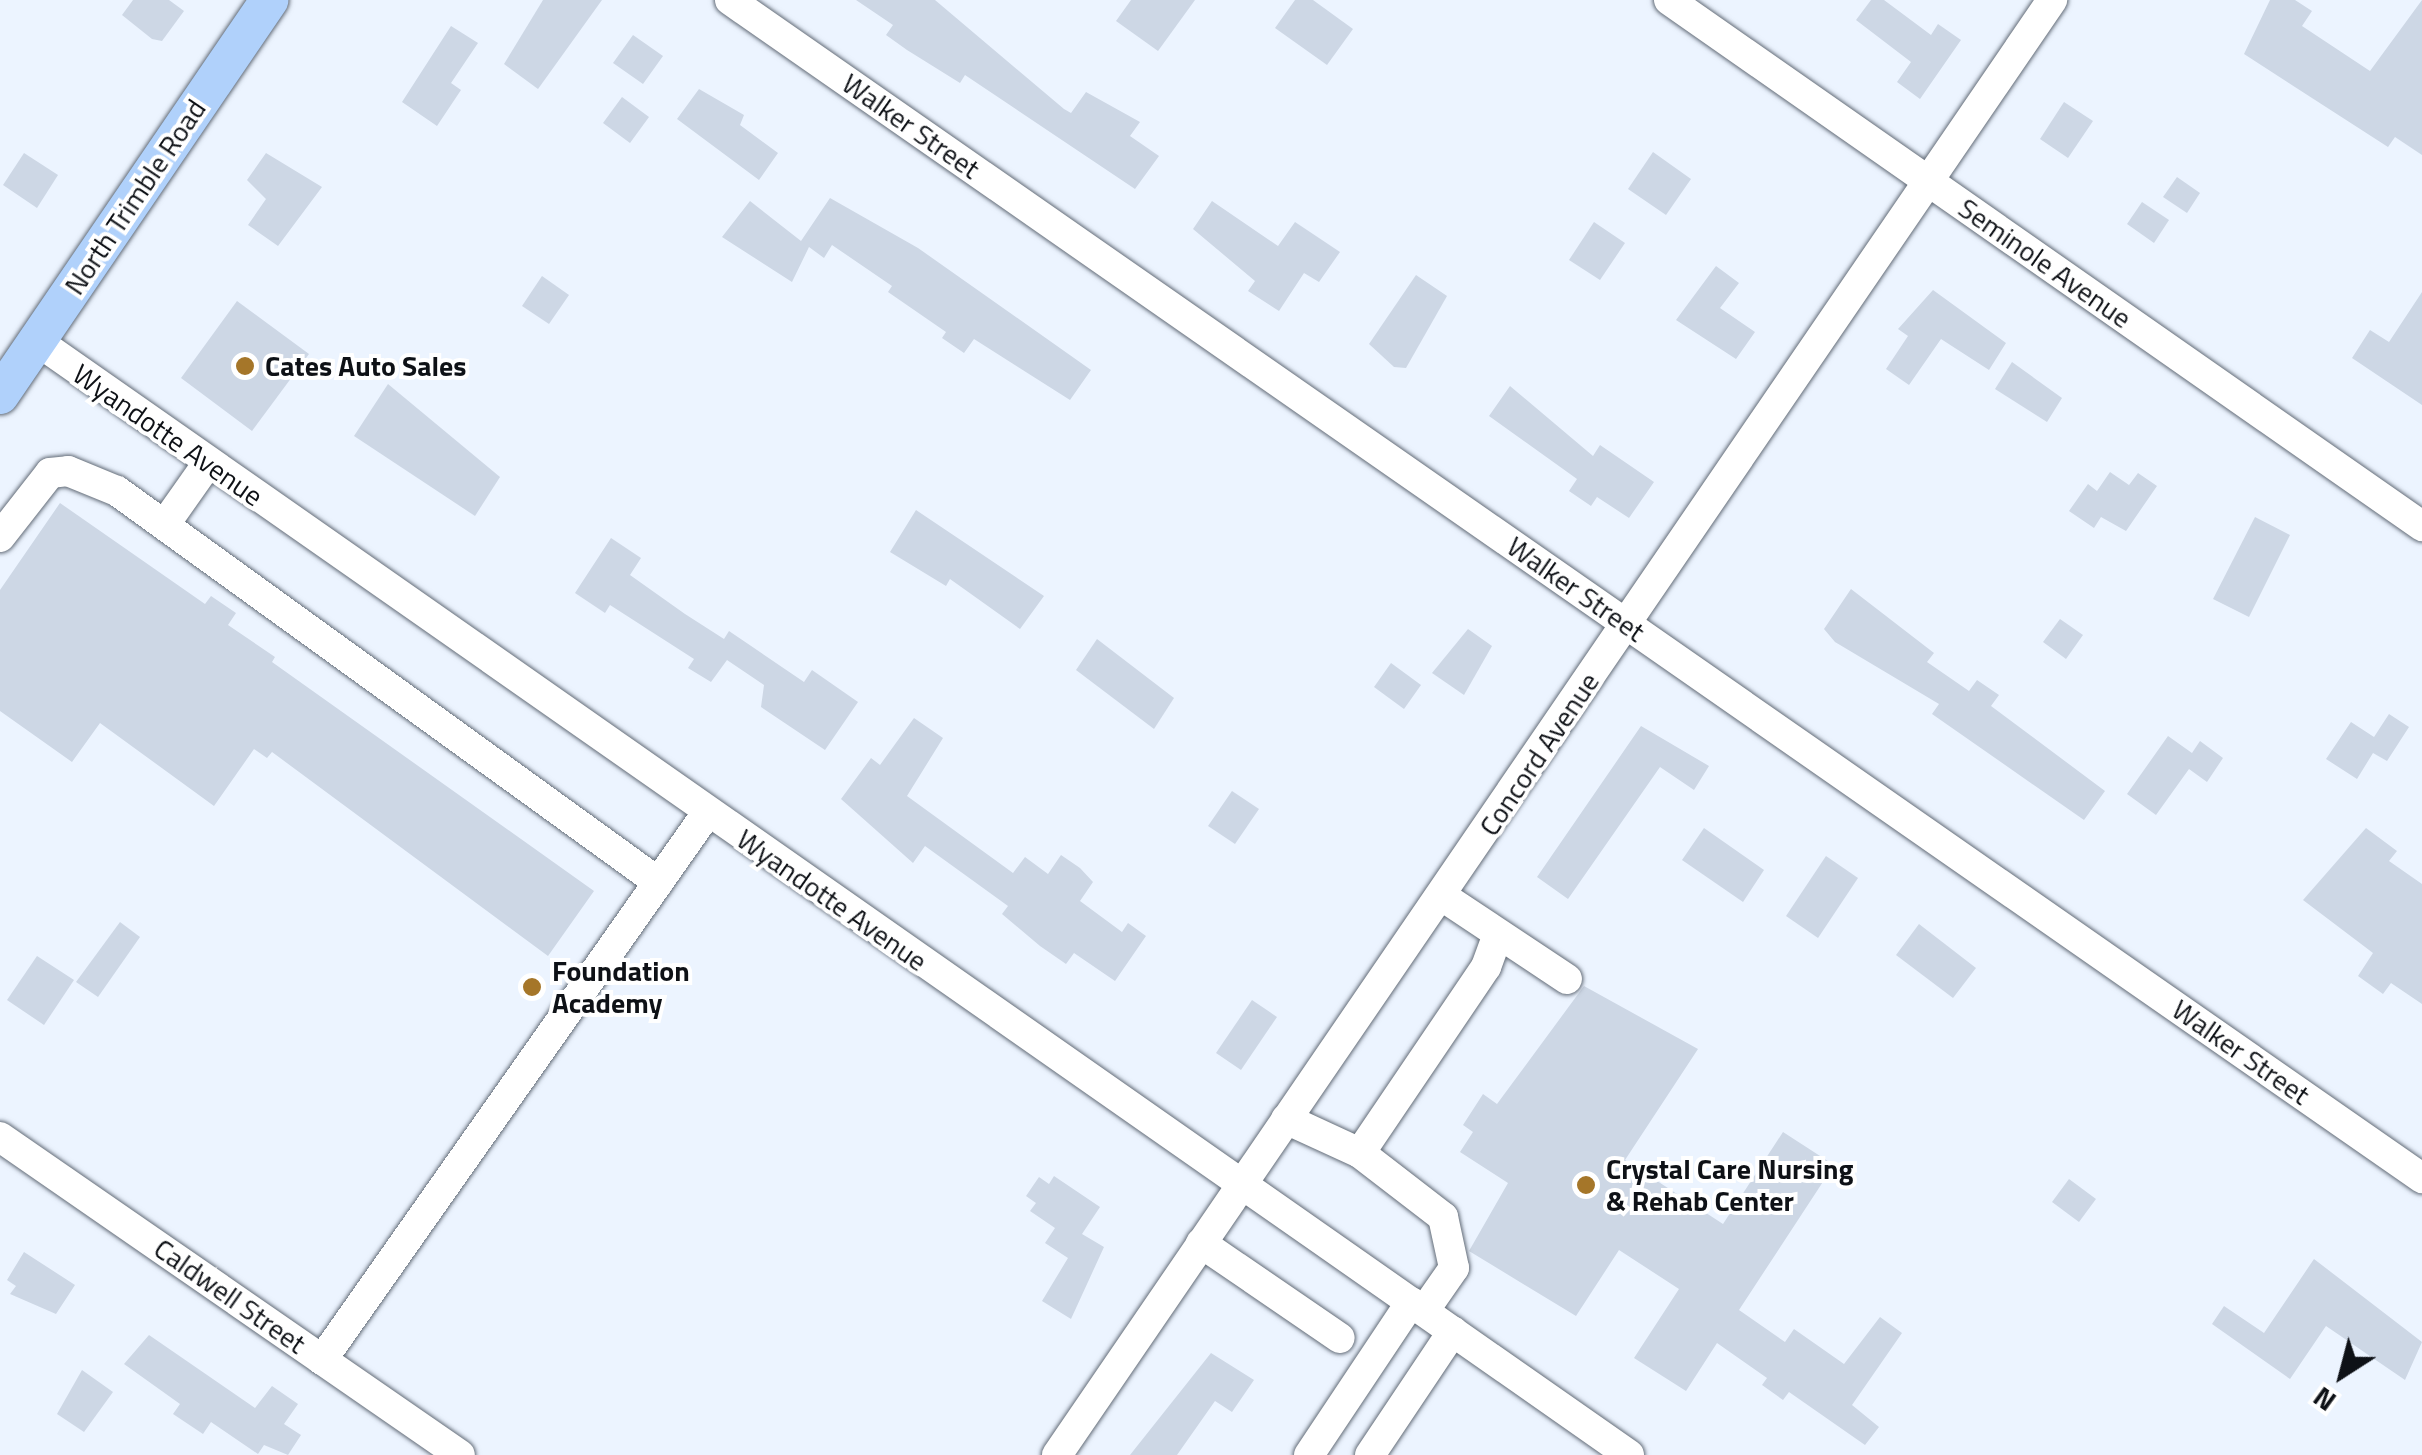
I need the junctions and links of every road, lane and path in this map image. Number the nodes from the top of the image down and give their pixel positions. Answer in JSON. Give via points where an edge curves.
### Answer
{"nodes":[{"id":1,"x":269,"y":0,"type":"edge"},
{"id":2,"x":730,"y":0,"type":"edge"},
{"id":3,"x":1669,"y":0,"type":"edge"},
{"id":4,"x":2052,"y":0,"type":"edge"},
{"id":5,"x":1928,"y":181,"type":"junction"},
{"id":6,"x":37,"y":341,"type":"junction"},
{"id":7,"x":0,"y":394,"type":"edge"},
{"id":8,"x":208,"y":464,"type":"junction"},
{"id":9,"x":165,"y":524,"type":"junction"},
{"id":10,"x":2422,"y":526,"type":"edge"},
{"id":11,"x":0,"y":536,"type":"edge"},
{"id":12,"x":1627,"y":625,"type":"junction"},
{"id":13,"x":707,"y":813,"type":"junction"},
{"id":14,"x":658,"y":882,"type":"junction"},
{"id":15,"x":1442,"y":896,"type":"junction"},
{"id":16,"x":1498,"y":934,"type":"junction"},
{"id":17,"x":1567,"y":979,"type":"dead end"},
{"id":18,"x":1286,"y":1119,"type":"junction"},
{"id":19,"x":0,"y":1136,"type":"edge"},
{"id":20,"x":1360,"y":1153,"type":"junction"},
{"id":21,"x":2422,"y":1178,"type":"edge"},
{"id":22,"x":1242,"y":1184,"type":"junction"},
{"id":23,"x":1201,"y":1244,"type":"junction"},
{"id":24,"x":1418,"y":1306,"type":"junction"},
{"id":25,"x":1452,"y":1332,"type":"junction"},
{"id":26,"x":1340,"y":1338,"type":"dead end"},
{"id":27,"x":322,"y":1360,"type":"junction"},
{"id":28,"x":460,"y":1455,"type":"edge"},
{"id":29,"x":1056,"y":1455,"type":"edge"},
{"id":30,"x":1309,"y":1455,"type":"edge"},
{"id":31,"x":1370,"y":1455,"type":"edge"},
{"id":32,"x":1629,"y":1455,"type":"edge"}],
"edges":[{"from":1,"to":6,"type":"main road","name":"North Trimble Road"},
{"from":2,"to":12,"type":"street","name":"Walker Street"},
{"from":3,"to":5,"type":"street","name":"Seminole Avenue"},
{"from":4,"to":5,"type":"street","name":"Concord Avenue"},
{"from":5,"to":10,"type":"street","name":"Seminole Avenue"},
{"from":5,"to":12,"type":"street","name":"Concord Avenue"},
{"from":6,"to":7,"type":"main road","name":"North Trimble Road"},
{"from":6,"to":8,"type":"street","name":"Wyandotte Avenue"},
{"from":8,"to":9,"type":"street"},
{"from":8,"to":13,"type":"street","name":"Wyandotte Avenue"},
{"from":9,"to":11,"type":"street","via":[[68,471],[36,487]]},
{"from":9,"to":14,"type":"street"},
{"from":12,"to":15,"type":"street","name":"Concord Avenue"},
{"from":12,"to":21,"type":"street","name":"Walker Street"},
{"from":13,"to":14,"type":"street"},
{"from":13,"to":22,"type":"street","name":"Wyandotte Avenue"},
{"from":14,"to":27,"type":"street"},
{"from":15,"to":16,"type":"street"},
{"from":15,"to":18,"type":"street","name":"Concord Avenue"},
{"from":16,"to":17,"type":"street"},
{"from":16,"to":20,"type":"street","via":[[1486,967]]},
{"from":18,"to":20,"type":"street"},
{"from":18,"to":22,"type":"street","name":"Concord Avenue"},
{"from":19,"to":27,"type":"street","name":"Caldwell Street"},
{"from":20,"to":24,"type":"street","via":[[1448,1226],[1454,1268]]},
{"from":22,"to":23,"type":"street","name":"Concord Avenue"},
{"from":22,"to":24,"type":"street","name":"Wyandotte Avenue"},
{"from":23,"to":26,"type":"street"},
{"from":23,"to":29,"type":"street","name":"Concord Avenue"},
{"from":24,"to":25,"type":"street","name":"Wyandotte Avenue"},
{"from":24,"to":30,"type":"street"},
{"from":25,"to":31,"type":"street"},
{"from":25,"to":32,"type":"street","name":"Wyandotte Avenue"},
{"from":27,"to":28,"type":"street","name":"Caldwell Street"}]}
